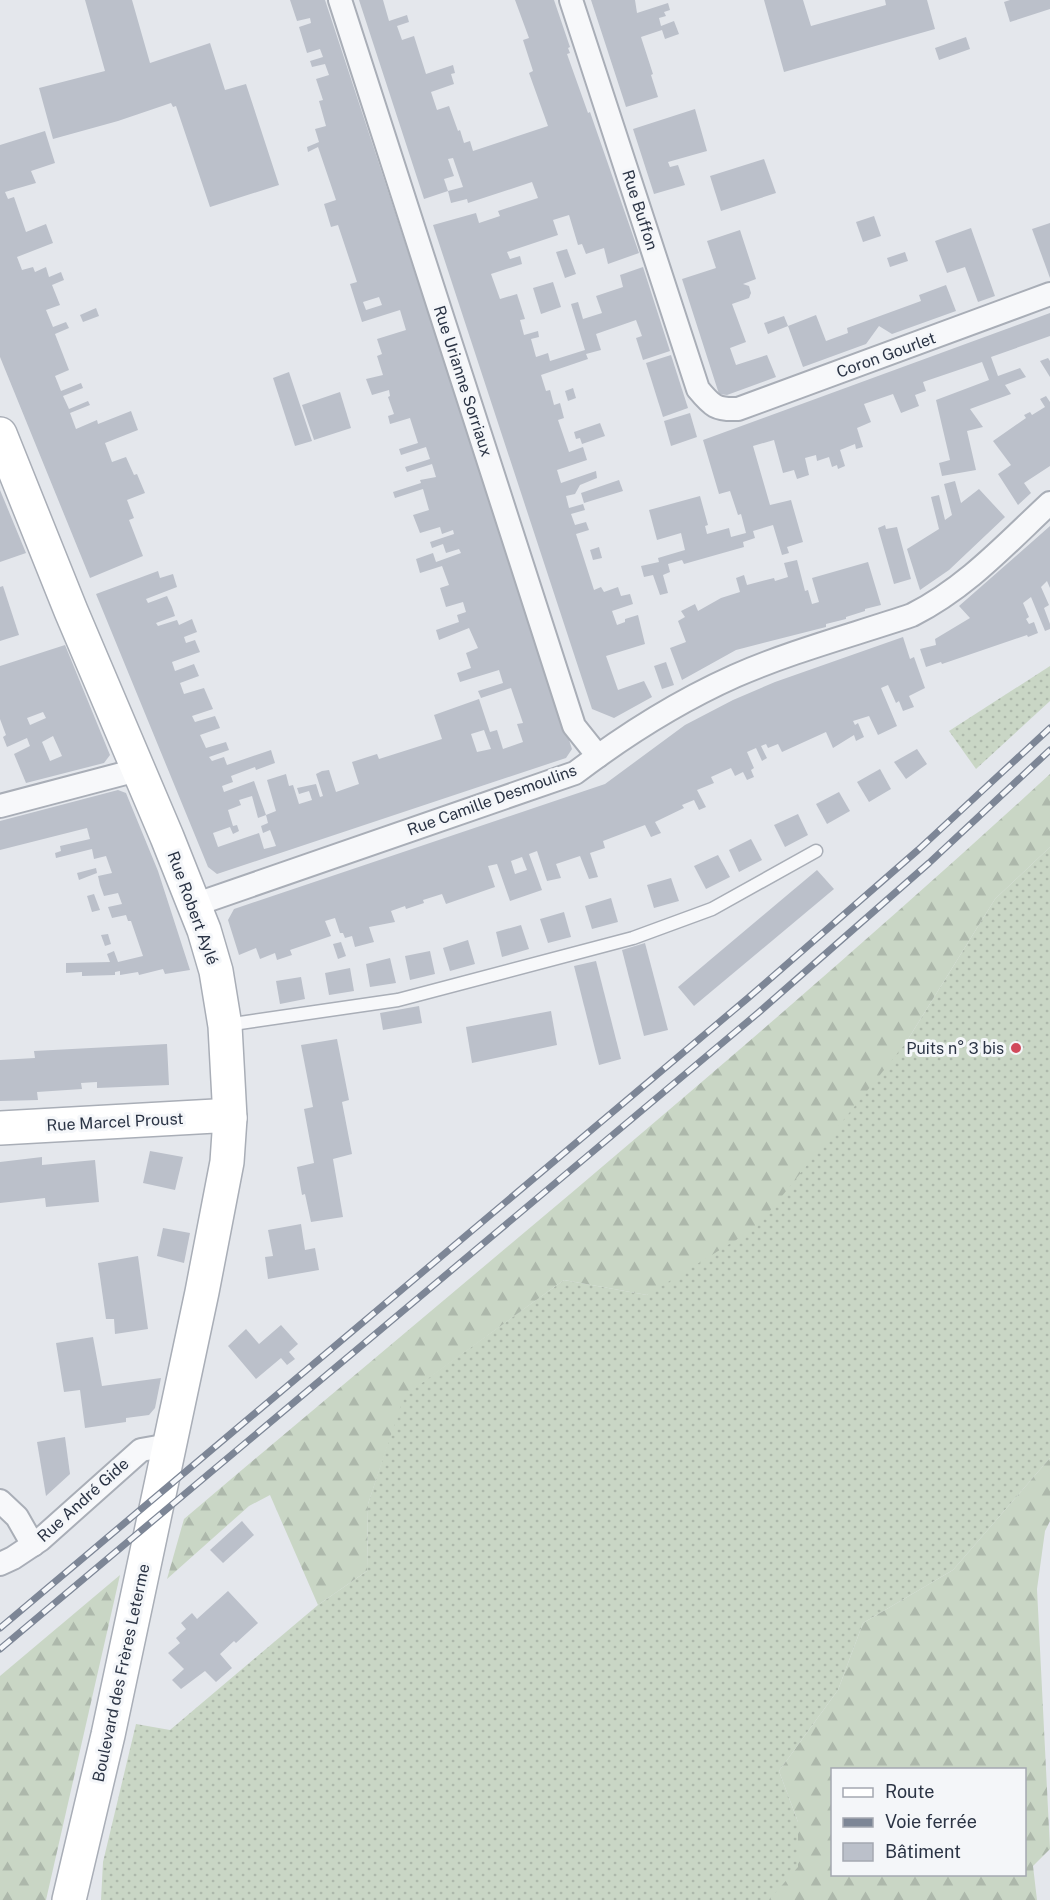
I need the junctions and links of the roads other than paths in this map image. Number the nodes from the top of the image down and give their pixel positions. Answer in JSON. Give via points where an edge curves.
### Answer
{"nodes":[{"id":1,"x":340,"y":0,"type":"edge"},
{"id":2,"x":571,"y":0,"type":"edge"},
{"id":3,"x":1050,"y":294,"type":"edge"},
{"id":4,"x":721,"y":410,"type":"joint"},
{"id":5,"x":0,"y":434,"type":"edge"},
{"id":6,"x":1050,"y":503,"type":"edge"},
{"id":7,"x":598,"y":756,"type":"junction"},
{"id":8,"x":137,"y":770,"type":"junction"},
{"id":9,"x":0,"y":806,"type":"edge"},
{"id":10,"x":816,"y":851,"type":"dead end"},
{"id":11,"x":194,"y":905,"type":"junction"},
{"id":12,"x":225,"y":1026,"type":"junction"},
{"id":13,"x":230,"y":1118,"type":"junction"},
{"id":14,"x":0,"y":1128,"type":"edge"},
{"id":15,"x":169,"y":1445,"type":"junction"},
{"id":16,"x":0,"y":1501,"type":"edge"},
{"id":17,"x":33,"y":1545,"type":"junction"},
{"id":18,"x":0,"y":1564,"type":"edge"},
{"id":19,"x":69,"y":1900,"type":"edge"}],
"edges":[{"from":1,"to":7,"type":"street","name":"Rue Urianne Sorriaux","via":[[574,726]]},
{"from":2,"to":4,"type":"street","name":"Rue Buffon","via":[[698,389]]},
{"from":3,"to":4,"type":"street","name":"Coron Gourlet","via":[[738,409]]},
{"from":5,"to":8,"type":"street","name":"Rue Robert Aylé"},
{"from":6,"to":7,"type":"street","name":"Rue Camille Desmoulins","via":[[962,585],[934,604],[737,676],[624,736]]},
{"from":7,"to":11,"type":"street","name":"Rue Camille Desmoulins","via":[[575,773]]},
{"from":8,"to":9,"type":"street"},
{"from":8,"to":11,"type":"street","name":"Rue Robert Aylé"},
{"from":10,"to":12,"type":"lane","via":[[712,909],[633,938],[398,1000]]},
{"from":11,"to":12,"type":"street","name":"Rue Robert Aylé","via":[[216,971]]},
{"from":12,"to":13,"type":"street","name":"Rue Robert Aylé"},
{"from":13,"to":14,"type":"street","name":"Rue Marcel Proust"},
{"from":13,"to":15,"type":"street","name":"Rue Robert Aylé","via":[[227,1161]]},
{"from":15,"to":17,"type":"street","name":"Rue André Gide","via":[[141,1450]]},
{"from":15,"to":19,"type":"street","name":"Boulevard des Frères Leterme"},
{"from":16,"to":17,"type":"street","via":[[17,1517]]},
{"from":17,"to":18,"type":"street","name":"Rue André Gide"}]}
